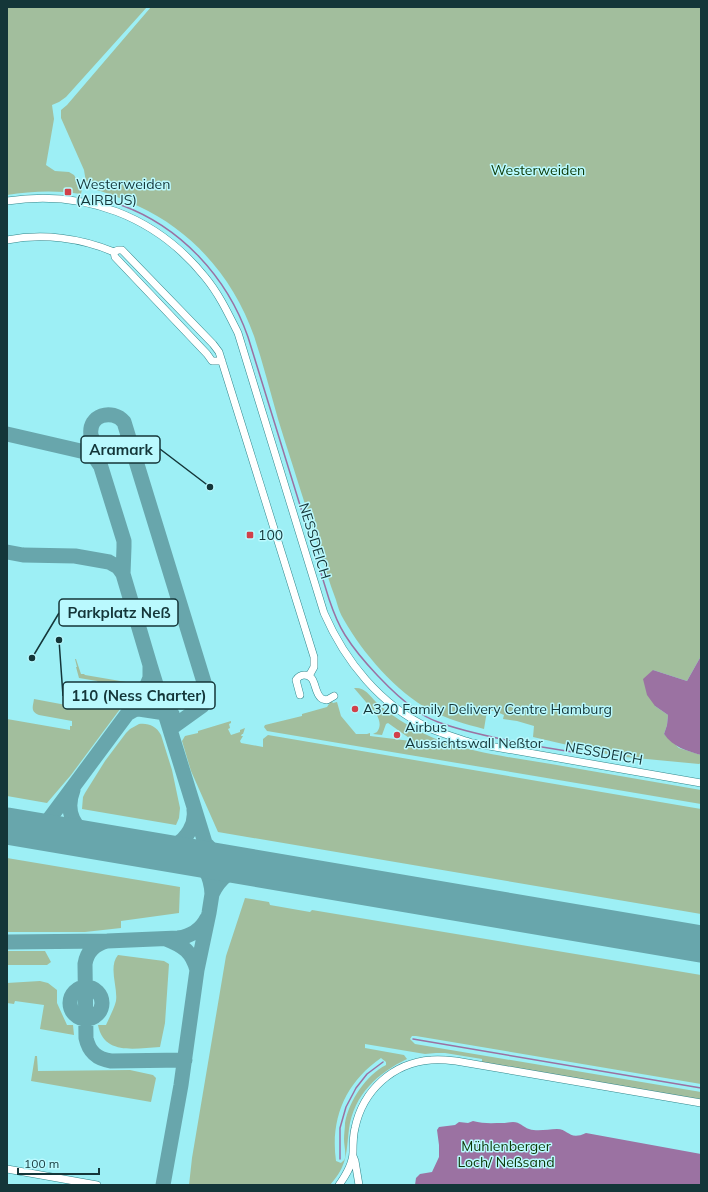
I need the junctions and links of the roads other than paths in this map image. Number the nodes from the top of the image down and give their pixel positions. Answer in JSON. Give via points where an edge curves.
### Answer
{"nodes":[{"id":1,"x":7,"y":200,"type":"edge"},
{"id":2,"x":7,"y":240,"type":"edge"},
{"id":3,"x":114,"y":252,"type":"junction"},
{"id":4,"x":222,"y":361,"type":"junction"},
{"id":5,"x":309,"y":676,"type":"junction"},
{"id":6,"x":300,"y":695,"type":"dead end"},
{"id":7,"x":334,"y":696,"type":"dead end"},
{"id":8,"x":701,"y":783,"type":"edge"},
{"id":9,"x":701,"y":1103,"type":"edge"},
{"id":10,"x":353,"y":1156,"type":"junction"},
{"id":11,"x":7,"y":1170,"type":"edge"},
{"id":12,"x":67,"y":1182,"type":"edge"},
{"id":13,"x":97,"y":1185,"type":"edge"},
{"id":14,"x":339,"y":1185,"type":"edge"},
{"id":15,"x":359,"y":1185,"type":"edge"}],
"edges":[{"from":1,"to":8,"type":"street","name":"NESSDEICH","via":[[68,199],[107,208],[135,220],[175,246],[206,278],[238,333],[324,613],[351,661],[374,688],[393,705],[428,727],[472,743]]},
{"from":2,"to":3,"type":"street","via":[[59,238],[84,241]]},
{"from":3,"to":4,"type":"street","via":[[115,257],[212,361]]},
{"from":3,"to":4,"type":"street","via":[[122,250],[213,344]]},
{"from":4,"to":5,"type":"street","via":[[314,657],[314,667]]},
{"from":5,"to":6,"type":"street","via":[[303,675],[296,680]]},
{"from":5,"to":7,"type":"street","via":[[314,680],[318,694],[322,698],[327,700]]},
{"from":9,"to":10,"type":"street","via":[[456,1061],[427,1060],[398,1069],[370,1092],[357,1119]]},
{"from":10,"to":14,"type":"street","via":[[350,1167]]},
{"from":10,"to":15,"type":"street"},
{"from":11,"to":12,"type":"street"},
{"from":12,"to":13,"type":"street"}]}
